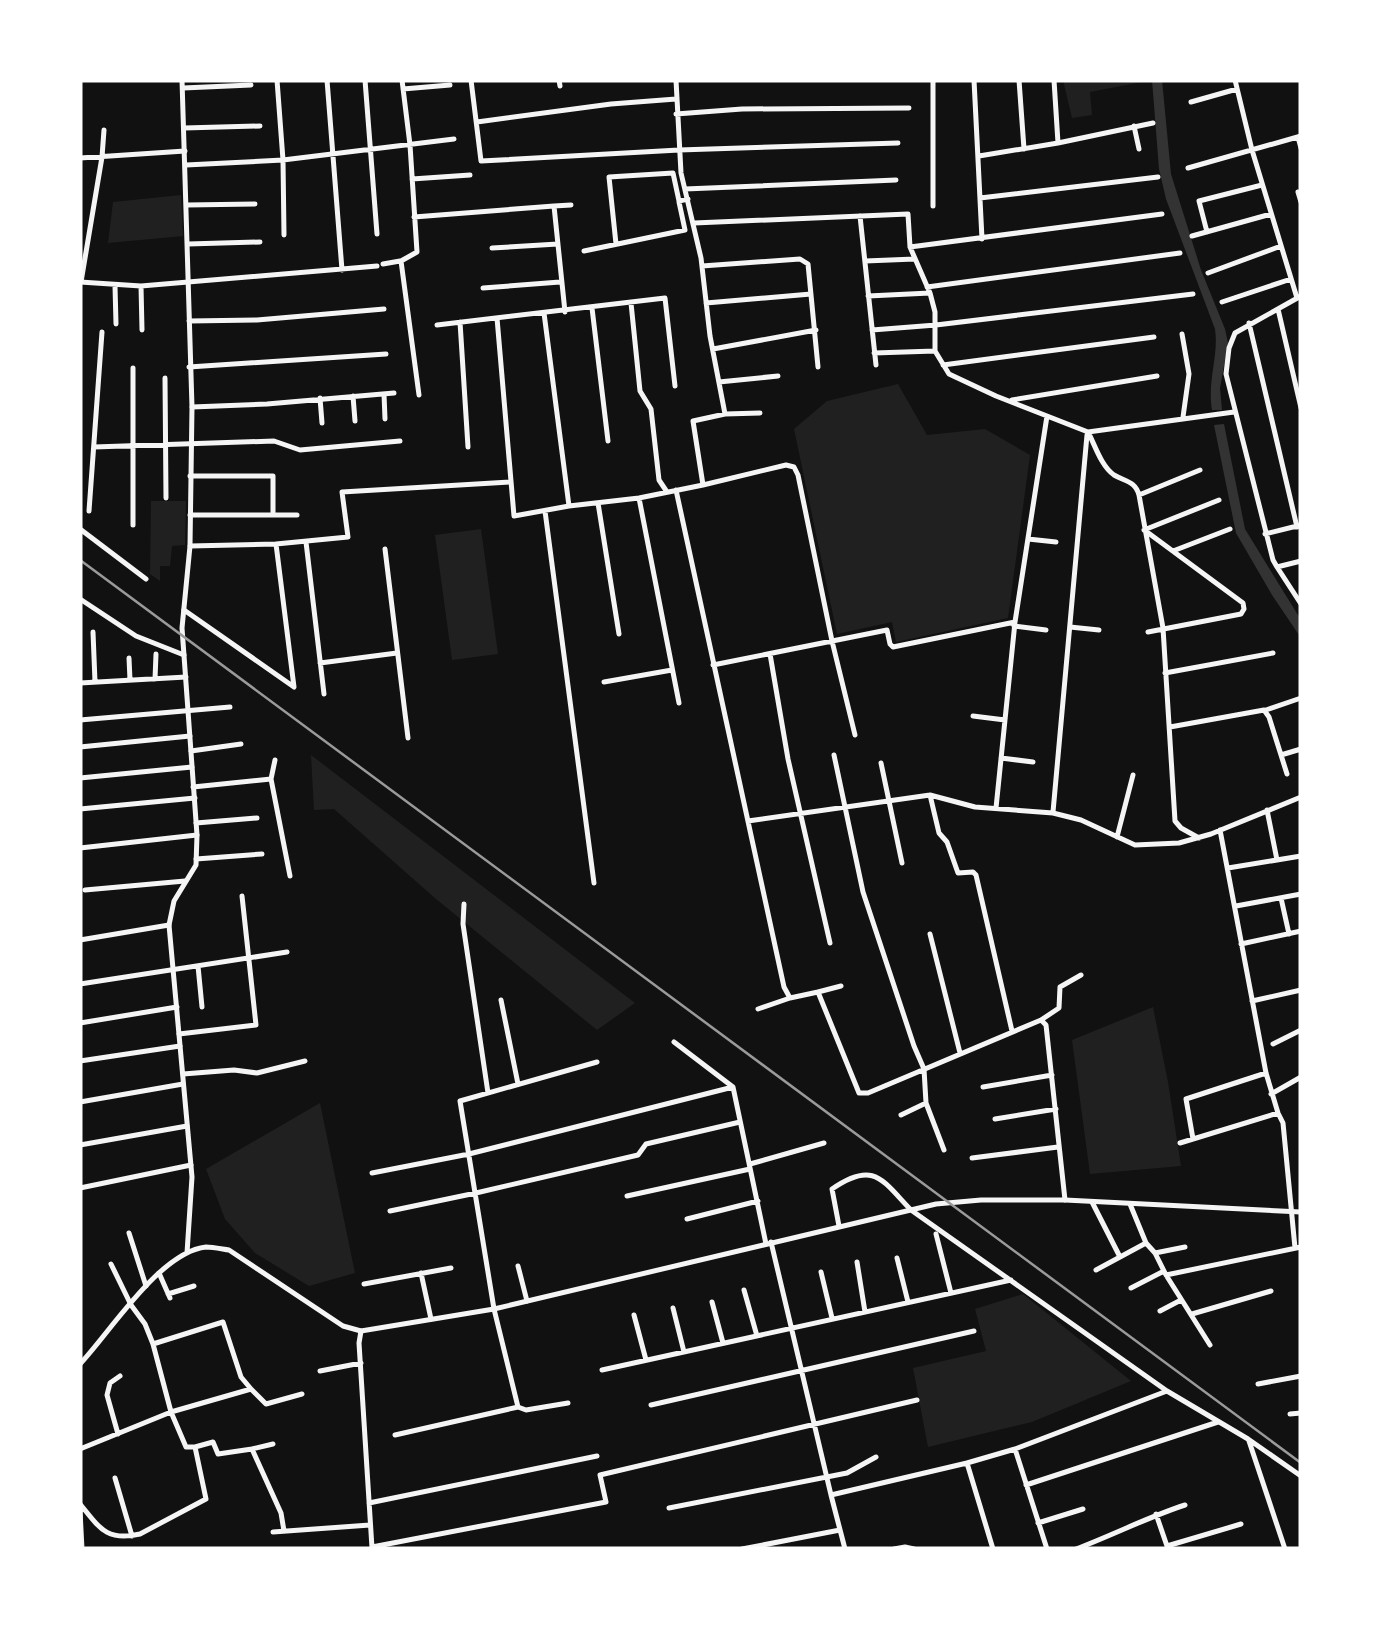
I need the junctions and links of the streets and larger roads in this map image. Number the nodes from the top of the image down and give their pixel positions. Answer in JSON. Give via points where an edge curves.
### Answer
{"nodes":[{"id":1,"x":182,"y":80,"type":"edge"},
{"id":2,"x":277,"y":80,"type":"edge"},
{"id":3,"x":326,"y":80,"type":"edge"},
{"id":4,"x":365,"y":80,"type":"edge"},
{"id":5,"x":402,"y":80,"type":"edge"},
{"id":6,"x":471,"y":80,"type":"edge"},
{"id":7,"x":676,"y":80,"type":"edge"},
{"id":8,"x":934,"y":80,"type":"edge"},
{"id":9,"x":974,"y":80,"type":"edge"},
{"id":10,"x":1019,"y":80,"type":"edge"},
{"id":11,"x":1054,"y":80,"type":"edge"},
{"id":12,"x":1235,"y":80,"type":"edge"},
{"id":13,"x":450,"y":84,"type":"dead end"},
{"id":14,"x":252,"y":86,"type":"dead end"},
{"id":15,"x":182,"y":88,"type":"junction"},
{"id":16,"x":1237,"y":88,"type":"junction"},
{"id":17,"x":403,"y":89,"type":"junction"},
{"id":18,"x":676,"y":99,"type":"junction"},
{"id":19,"x":1191,"y":102,"type":"dead end"},
{"id":20,"x":909,"y":108,"type":"dead end"},
{"id":21,"x":676,"y":114,"type":"junction"},
{"id":22,"x":477,"y":122,"type":"junction"},
{"id":23,"x":1152,"y":122,"type":"dead end"},
{"id":24,"x":260,"y":126,"type":"dead end"},
{"id":25,"x":1134,"y":126,"type":"junction"},
{"id":26,"x":184,"y":128,"type":"junction"},
{"id":27,"x":104,"y":130,"type":"dead end"},
{"id":28,"x":1299,"y":136,"type":"edge"},
{"id":29,"x":454,"y":139,"type":"dead end"},
{"id":30,"x":898,"y":142,"type":"dead end"},
{"id":31,"x":1058,"y":144,"type":"junction"},
{"id":32,"x":410,"y":145,"type":"junction"},
{"id":33,"x":1139,"y":148,"type":"dead end"},
{"id":34,"x":1301,"y":148,"type":"edge"},
{"id":35,"x":1024,"y":149,"type":"junction"},
{"id":36,"x":372,"y":150,"type":"junction"},
{"id":37,"x":679,"y":150,"type":"junction"},
{"id":38,"x":1252,"y":150,"type":"junction"},
{"id":39,"x":185,"y":151,"type":"junction"},
{"id":40,"x":332,"y":154,"type":"junction"},
{"id":41,"x":978,"y":156,"type":"junction"},
{"id":42,"x":102,"y":157,"type":"junction"},
{"id":43,"x":80,"y":158,"type":"edge"},
{"id":44,"x":282,"y":160,"type":"junction"},
{"id":45,"x":186,"y":164,"type":"junction"},
{"id":46,"x":1188,"y":168,"type":"dead end"},
{"id":47,"x":470,"y":175,"type":"dead end"},
{"id":48,"x":1158,"y":177,"type":"dead end"},
{"id":49,"x":412,"y":179,"type":"junction"},
{"id":50,"x":896,"y":180,"type":"dead end"},
{"id":51,"x":1262,"y":185,"type":"junction"},
{"id":52,"x":685,"y":188,"type":"junction"},
{"id":53,"x":1298,"y":192,"type":"dead end"},
{"id":54,"x":688,"y":198,"type":"junction"},
{"id":55,"x":980,"y":198,"type":"junction"},
{"id":56,"x":679,"y":201,"type":"junction"},
{"id":57,"x":1301,"y":202,"type":"edge"},
{"id":58,"x":187,"y":204,"type":"junction"},
{"id":59,"x":255,"y":204,"type":"dead end"},
{"id":60,"x":570,"y":205,"type":"dead end"},
{"id":61,"x":554,"y":206,"type":"junction"},
{"id":62,"x":933,"y":206,"type":"dead end"},
{"id":63,"x":1162,"y":214,"type":"dead end"},
{"id":64,"x":1271,"y":214,"type":"junction"},
{"id":65,"x":860,"y":216,"type":"junction"},
{"id":66,"x":414,"y":218,"type":"junction"},
{"id":67,"x":694,"y":223,"type":"junction"},
{"id":68,"x":1207,"y":232,"type":"junction"},
{"id":69,"x":377,"y":234,"type":"dead end"},
{"id":70,"x":284,"y":235,"type":"dead end"},
{"id":71,"x":1192,"y":236,"type":"dead end"},
{"id":72,"x":982,"y":239,"type":"junction"},
{"id":73,"x":260,"y":242,"type":"dead end"},
{"id":74,"x":188,"y":244,"type":"junction"},
{"id":75,"x":558,"y":244,"type":"junction"},
{"id":76,"x":616,"y":244,"type":"junction"},
{"id":77,"x":1281,"y":246,"type":"junction"},
{"id":78,"x":910,"y":247,"type":"junction"},
{"id":79,"x":492,"y":248,"type":"dead end"},
{"id":80,"x":584,"y":251,"type":"dead end"},
{"id":81,"x":1180,"y":254,"type":"dead end"},
{"id":82,"x":915,"y":259,"type":"junction"},
{"id":83,"x":401,"y":261,"type":"junction"},
{"id":84,"x":864,"y":262,"type":"junction"},
{"id":85,"x":702,"y":266,"type":"junction"},
{"id":86,"x":342,"y":270,"type":"junction"},
{"id":87,"x":1208,"y":273,"type":"dead end"},
{"id":88,"x":1291,"y":279,"type":"junction"},
{"id":89,"x":561,"y":282,"type":"junction"},
{"id":90,"x":80,"y":283,"type":"edge"},
{"id":91,"x":189,"y":283,"type":"junction"},
{"id":92,"x":115,"y":286,"type":"junction"},
{"id":93,"x":141,"y":286,"type":"junction"},
{"id":94,"x":483,"y":288,"type":"dead end"},
{"id":95,"x":929,"y":290,"type":"junction"},
{"id":96,"x":811,"y":294,"type":"junction"},
{"id":97,"x":1194,"y":294,"type":"dead end"},
{"id":98,"x":868,"y":296,"type":"junction"},
{"id":99,"x":1299,"y":297,"type":"edge"},
{"id":100,"x":1222,"y":302,"type":"dead end"},
{"id":101,"x":632,"y":303,"type":"junction"},
{"id":102,"x":706,"y":303,"type":"junction"},
{"id":103,"x":592,"y":308,"type":"junction"},
{"id":104,"x":1278,"y":308,"type":"junction"},
{"id":105,"x":384,"y":309,"type":"dead end"},
{"id":106,"x":565,"y":312,"type":"junction"},
{"id":107,"x":544,"y":314,"type":"junction"},
{"id":108,"x":497,"y":318,"type":"junction"},
{"id":109,"x":188,"y":321,"type":"junction"},
{"id":110,"x":460,"y":322,"type":"junction"},
{"id":111,"x":1249,"y":323,"type":"junction"},
{"id":112,"x":116,"y":324,"type":"dead end"},
{"id":113,"x":437,"y":325,"type":"dead end"},
{"id":114,"x":936,"y":326,"type":"junction"},
{"id":115,"x":142,"y":330,"type":"dead end"},
{"id":116,"x":816,"y":330,"type":"junction"},
{"id":117,"x":872,"y":330,"type":"junction"},
{"id":118,"x":102,"y":332,"type":"dead end"},
{"id":119,"x":1182,"y":334,"type":"dead end"},
{"id":120,"x":1154,"y":338,"type":"dead end"},
{"id":121,"x":712,"y":349,"type":"junction"},
{"id":122,"x":934,"y":350,"type":"junction"},
{"id":123,"x":874,"y":353,"type":"junction"},
{"id":124,"x":386,"y":354,"type":"dead end"},
{"id":125,"x":876,"y":364,"type":"dead end"},
{"id":126,"x":943,"y":365,"type":"junction"},
{"id":127,"x":189,"y":367,"type":"junction"},
{"id":128,"x":818,"y":367,"type":"dead end"},
{"id":129,"x":133,"y":368,"type":"dead end"},
{"id":130,"x":778,"y":376,"type":"dead end"},
{"id":131,"x":1157,"y":376,"type":"dead end"},
{"id":132,"x":165,"y":378,"type":"dead end"},
{"id":133,"x":1298,"y":379,"type":"edge"},
{"id":134,"x":720,"y":382,"type":"junction"},
{"id":135,"x":675,"y":386,"type":"dead end"},
{"id":136,"x":394,"y":393,"type":"dead end"},
{"id":137,"x":384,"y":394,"type":"junction"},
{"id":138,"x":419,"y":395,"type":"dead end"},
{"id":139,"x":353,"y":396,"type":"junction"},
{"id":140,"x":320,"y":398,"type":"junction"},
{"id":141,"x":1009,"y":400,"type":"junction"},
{"id":142,"x":192,"y":407,"type":"junction"},
{"id":143,"x":1301,"y":408,"type":"edge"},
{"id":144,"x":1230,"y":412,"type":"junction"},
{"id":145,"x":760,"y":413,"type":"dead end"},
{"id":146,"x":726,"y":414,"type":"junction"},
{"id":147,"x":1047,"y":416,"type":"junction"},
{"id":148,"x":1183,"y":417,"type":"junction"},
{"id":149,"x":386,"y":419,"type":"dead end"},
{"id":150,"x":355,"y":421,"type":"dead end"},
{"id":151,"x":322,"y":423,"type":"dead end"},
{"id":152,"x":1088,"y":432,"type":"junction"},
{"id":153,"x":608,"y":440,"type":"dead end"},
{"id":154,"x":400,"y":441,"type":"dead end"},
{"id":155,"x":190,"y":444,"type":"junction"},
{"id":156,"x":167,"y":445,"type":"junction"},
{"id":157,"x":134,"y":446,"type":"junction"},
{"id":158,"x":94,"y":447,"type":"junction"},
{"id":159,"x":468,"y":447,"type":"dead end"},
{"id":160,"x":1200,"y":470,"type":"dead end"},
{"id":161,"x":190,"y":476,"type":"junction"},
{"id":162,"x":512,"y":482,"type":"junction"},
{"id":163,"x":703,"y":485,"type":"junction"},
{"id":164,"x":676,"y":490,"type":"junction"},
{"id":165,"x":667,"y":492,"type":"junction"},
{"id":166,"x":1140,"y":495,"type":"junction"},
{"id":167,"x":166,"y":498,"type":"dead end"},
{"id":168,"x":639,"y":498,"type":"junction"},
{"id":169,"x":1219,"y":500,"type":"dead end"},
{"id":170,"x":598,"y":503,"type":"junction"},
{"id":171,"x":569,"y":506,"type":"junction"},
{"id":172,"x":89,"y":511,"type":"dead end"},
{"id":173,"x":546,"y":511,"type":"junction"},
{"id":174,"x":190,"y":515,"type":"junction"},
{"id":175,"x":273,"y":515,"type":"junction"},
{"id":176,"x":297,"y":515,"type":"dead end"},
{"id":177,"x":133,"y":525,"type":"dead end"},
{"id":178,"x":1299,"y":526,"type":"edge"},
{"id":179,"x":80,"y":529,"type":"edge"},
{"id":180,"x":1230,"y":529,"type":"dead end"},
{"id":181,"x":1144,"y":530,"type":"junction"},
{"id":182,"x":1265,"y":534,"type":"junction"},
{"id":183,"x":1028,"y":539,"type":"junction"},
{"id":184,"x":306,"y":542,"type":"junction"},
{"id":185,"x":1056,"y":542,"type":"dead end"},
{"id":186,"x":276,"y":544,"type":"junction"},
{"id":187,"x":190,"y":546,"type":"junction"},
{"id":188,"x":385,"y":549,"type":"dead end"},
{"id":189,"x":1173,"y":552,"type":"junction"},
{"id":190,"x":1301,"y":561,"type":"edge"},
{"id":191,"x":1277,"y":567,"type":"junction"},
{"id":192,"x":146,"y":579,"type":"dead end"},
{"id":193,"x":80,"y":599,"type":"edge"},
{"id":194,"x":1301,"y":604,"type":"edge"},
{"id":195,"x":184,"y":610,"type":"junction"},
{"id":196,"x":1014,"y":624,"type":"junction"},
{"id":197,"x":1070,"y":627,"type":"junction"},
{"id":198,"x":1163,"y":628,"type":"junction"},
{"id":199,"x":1046,"y":630,"type":"dead end"},
{"id":200,"x":1099,"y":630,"type":"dead end"},
{"id":201,"x":93,"y":632,"type":"dead end"},
{"id":202,"x":1148,"y":632,"type":"dead end"},
{"id":203,"x":619,"y":634,"type":"dead end"},
{"id":204,"x":832,"y":642,"type":"junction"},
{"id":205,"x":1272,"y":652,"type":"dead end"},
{"id":206,"x":398,"y":653,"type":"junction"},
{"id":207,"x":156,"y":654,"type":"dead end"},
{"id":208,"x":770,"y":654,"type":"junction"},
{"id":209,"x":184,"y":655,"type":"junction"},
{"id":210,"x":129,"y":658,"type":"dead end"},
{"id":211,"x":320,"y":663,"type":"junction"},
{"id":212,"x":713,"y":665,"type":"junction"},
{"id":213,"x":672,"y":670,"type":"junction"},
{"id":214,"x":1165,"y":673,"type":"junction"},
{"id":215,"x":186,"y":677,"type":"junction"},
{"id":216,"x":155,"y":679,"type":"junction"},
{"id":217,"x":130,"y":680,"type":"junction"},
{"id":218,"x":95,"y":682,"type":"junction"},
{"id":219,"x":604,"y":682,"type":"dead end"},
{"id":220,"x":80,"y":683,"type":"edge"},
{"id":221,"x":324,"y":694,"type":"dead end"},
{"id":222,"x":1301,"y":698,"type":"edge"},
{"id":223,"x":679,"y":703,"type":"dead end"},
{"id":224,"x":230,"y":707,"type":"dead end"},
{"id":225,"x":188,"y":710,"type":"junction"},
{"id":226,"x":1264,"y":710,"type":"junction"},
{"id":227,"x":973,"y":716,"type":"dead end"},
{"id":228,"x":80,"y":720,"type":"edge"},
{"id":229,"x":1005,"y":720,"type":"junction"},
{"id":230,"x":1170,"y":727,"type":"junction"},
{"id":231,"x":855,"y":735,"type":"dead end"},
{"id":232,"x":190,"y":736,"type":"junction"},
{"id":233,"x":408,"y":738,"type":"dead end"},
{"id":234,"x":240,"y":744,"type":"dead end"},
{"id":235,"x":80,"y":747,"type":"edge"},
{"id":236,"x":1301,"y":749,"type":"edge"},
{"id":237,"x":191,"y":750,"type":"junction"},
{"id":238,"x":834,"y":755,"type":"dead end"},
{"id":239,"x":1282,"y":755,"type":"junction"},
{"id":240,"x":1001,"y":758,"type":"junction"},
{"id":241,"x":275,"y":760,"type":"dead end"},
{"id":242,"x":1033,"y":762,"type":"dead end"},
{"id":243,"x":881,"y":763,"type":"dead end"},
{"id":244,"x":192,"y":767,"type":"junction"},
{"id":245,"x":1287,"y":774,"type":"dead end"},
{"id":246,"x":1133,"y":775,"type":"dead end"},
{"id":247,"x":80,"y":778,"type":"edge"},
{"id":248,"x":271,"y":779,"type":"junction"},
{"id":249,"x":193,"y":787,"type":"junction"},
{"id":250,"x":930,"y":795,"type":"junction"},
{"id":251,"x":1301,"y":796,"type":"edge"},
{"id":252,"x":194,"y":798,"type":"junction"},
{"id":253,"x":888,"y":800,"type":"junction"},
{"id":254,"x":846,"y":806,"type":"junction"},
{"id":255,"x":996,"y":808,"type":"junction"},
{"id":256,"x":80,"y":809,"type":"edge"},
{"id":257,"x":1267,"y":810,"type":"junction"},
{"id":258,"x":800,"y":813,"type":"junction"},
{"id":259,"x":1052,"y":813,"type":"junction"},
{"id":260,"x":257,"y":818,"type":"dead end"},
{"id":261,"x":747,"y":821,"type":"junction"},
{"id":262,"x":196,"y":823,"type":"junction"},
{"id":263,"x":1220,"y":830,"type":"junction"},
{"id":264,"x":197,"y":835,"type":"junction"},
{"id":265,"x":1117,"y":837,"type":"junction"},
{"id":266,"x":1199,"y":838,"type":"junction"},
{"id":267,"x":80,"y":848,"type":"edge"},
{"id":268,"x":262,"y":854,"type":"dead end"},
{"id":269,"x":1301,"y":856,"type":"edge"},
{"id":270,"x":196,"y":860,"type":"junction"},
{"id":271,"x":1277,"y":860,"type":"junction"},
{"id":272,"x":902,"y":862,"type":"dead end"},
{"id":273,"x":1228,"y":868,"type":"junction"},
{"id":274,"x":290,"y":876,"type":"dead end"},
{"id":275,"x":186,"y":881,"type":"junction"},
{"id":276,"x":594,"y":883,"type":"dead end"},
{"id":277,"x":85,"y":890,"type":"dead end"},
{"id":278,"x":1301,"y":894,"type":"edge"},
{"id":279,"x":242,"y":896,"type":"dead end"},
{"id":280,"x":1281,"y":898,"type":"junction"},
{"id":281,"x":464,"y":904,"type":"dead end"},
{"id":282,"x":1236,"y":906,"type":"junction"},
{"id":283,"x":168,"y":926,"type":"junction"},
{"id":284,"x":1301,"y":931,"type":"edge"},
{"id":285,"x":930,"y":934,"type":"dead end"},
{"id":286,"x":1289,"y":934,"type":"junction"},
{"id":287,"x":80,"y":940,"type":"edge"},
{"id":288,"x":830,"y":943,"type":"dead end"},
{"id":289,"x":1241,"y":944,"type":"junction"},
{"id":290,"x":287,"y":952,"type":"dead end"},
{"id":291,"x":248,"y":959,"type":"junction"},
{"id":292,"x":198,"y":966,"type":"junction"},
{"id":293,"x":174,"y":968,"type":"junction"},
{"id":294,"x":1080,"y":975,"type":"dead end"},
{"id":295,"x":80,"y":984,"type":"edge"},
{"id":296,"x":841,"y":986,"type":"dead end"},
{"id":297,"x":1301,"y":990,"type":"edge"},
{"id":298,"x":818,"y":992,"type":"junction"},
{"id":299,"x":790,"y":998,"type":"junction"},
{"id":300,"x":501,"y":1000,"type":"dead end"},
{"id":301,"x":1252,"y":1001,"type":"junction"},
{"id":302,"x":178,"y":1007,"type":"junction"},
{"id":303,"x":202,"y":1007,"type":"dead end"},
{"id":304,"x":758,"y":1009,"type":"dead end"},
{"id":305,"x":1042,"y":1020,"type":"junction"},
{"id":306,"x":80,"y":1023,"type":"edge"},
{"id":307,"x":1301,"y":1030,"type":"edge"},
{"id":308,"x":1012,"y":1032,"type":"junction"},
{"id":309,"x":179,"y":1034,"type":"junction"},
{"id":310,"x":674,"y":1042,"type":"dead end"},
{"id":311,"x":1273,"y":1044,"type":"dead end"},
{"id":312,"x":180,"y":1046,"type":"junction"},
{"id":313,"x":960,"y":1053,"type":"junction"},
{"id":314,"x":80,"y":1061,"type":"edge"},
{"id":315,"x":304,"y":1061,"type":"dead end"},
{"id":316,"x":597,"y":1062,"type":"dead end"},
{"id":317,"x":924,"y":1069,"type":"junction"},
{"id":318,"x":1266,"y":1073,"type":"junction"},
{"id":319,"x":183,"y":1074,"type":"junction"},
{"id":320,"x":1052,"y":1075,"type":"junction"},
{"id":321,"x":1301,"y":1077,"type":"edge"},
{"id":322,"x":183,"y":1084,"type":"junction"},
{"id":323,"x":518,"y":1084,"type":"junction"},
{"id":324,"x":733,"y":1086,"type":"junction"},
{"id":325,"x":983,"y":1087,"type":"dead end"},
{"id":326,"x":488,"y":1093,"type":"junction"},
{"id":327,"x":1271,"y":1094,"type":"junction"},
{"id":328,"x":80,"y":1102,"type":"edge"},
{"id":329,"x":926,"y":1103,"type":"junction"},
{"id":330,"x":1056,"y":1110,"type":"junction"},
{"id":331,"x":1278,"y":1113,"type":"junction"},
{"id":332,"x":901,"y":1115,"type":"dead end"},
{"id":333,"x":996,"y":1120,"type":"dead end"},
{"id":334,"x":740,"y":1122,"type":"junction"},
{"id":335,"x":187,"y":1126,"type":"junction"},
{"id":336,"x":1193,"y":1139,"type":"junction"},
{"id":337,"x":824,"y":1143,"type":"dead end"},
{"id":338,"x":1180,"y":1143,"type":"dead end"},
{"id":339,"x":80,"y":1145,"type":"edge"},
{"id":340,"x":1060,"y":1147,"type":"junction"},
{"id":341,"x":944,"y":1150,"type":"dead end"},
{"id":342,"x":469,"y":1154,"type":"junction"},
{"id":343,"x":972,"y":1158,"type":"dead end"},
{"id":344,"x":191,"y":1164,"type":"junction"},
{"id":345,"x":750,"y":1167,"type":"junction"},
{"id":346,"x":372,"y":1174,"type":"dead end"},
{"id":347,"x":80,"y":1188,"type":"edge"},
{"id":348,"x":476,"y":1193,"type":"junction"},
{"id":349,"x":628,"y":1196,"type":"dead end"},
{"id":350,"x":1064,"y":1200,"type":"junction"},
{"id":351,"x":758,"y":1202,"type":"junction"},
{"id":352,"x":1092,"y":1202,"type":"junction"},
{"id":353,"x":1130,"y":1204,"type":"junction"},
{"id":354,"x":911,"y":1210,"type":"junction"},
{"id":355,"x":390,"y":1211,"type":"dead end"},
{"id":356,"x":1292,"y":1212,"type":"junction"},
{"id":357,"x":1301,"y":1212,"type":"edge"},
{"id":358,"x":688,"y":1220,"type":"dead end"},
{"id":359,"x":839,"y":1226,"type":"junction"},
{"id":360,"x":129,"y":1233,"type":"dead end"},
{"id":361,"x":936,"y":1234,"type":"dead end"},
{"id":362,"x":768,"y":1243,"type":"junction"},
{"id":363,"x":1146,"y":1243,"type":"junction"},
{"id":364,"x":1185,"y":1247,"type":"dead end"},
{"id":365,"x":1298,"y":1247,"type":"edge"},
{"id":366,"x":187,"y":1252,"type":"junction"},
{"id":367,"x":1155,"y":1252,"type":"junction"},
{"id":368,"x":1120,"y":1257,"type":"junction"},
{"id":369,"x":897,"y":1258,"type":"dead end"},
{"id":370,"x":857,"y":1262,"type":"dead end"},
{"id":371,"x":111,"y":1264,"type":"dead end"},
{"id":372,"x":518,"y":1266,"type":"dead end"},
{"id":373,"x":450,"y":1268,"type":"dead end"},
{"id":374,"x":1096,"y":1270,"type":"dead end"},
{"id":375,"x":159,"y":1272,"type":"junction"},
{"id":376,"x":820,"y":1272,"type":"dead end"},
{"id":377,"x":1165,"y":1273,"type":"junction"},
{"id":378,"x":421,"y":1274,"type":"junction"},
{"id":379,"x":1010,"y":1280,"type":"junction"},
{"id":380,"x":364,"y":1284,"type":"dead end"},
{"id":381,"x":146,"y":1286,"type":"junction"},
{"id":382,"x":194,"y":1286,"type":"dead end"},
{"id":383,"x":1131,"y":1288,"type":"dead end"},
{"id":384,"x":744,"y":1290,"type":"dead end"},
{"id":385,"x":1271,"y":1290,"type":"dead end"},
{"id":386,"x":950,"y":1293,"type":"junction"},
{"id":387,"x":1182,"y":1300,"type":"junction"},
{"id":388,"x":527,"y":1301,"type":"junction"},
{"id":389,"x":712,"y":1302,"type":"dead end"},
{"id":390,"x":908,"y":1302,"type":"junction"},
{"id":391,"x":130,"y":1305,"type":"junction"},
{"id":392,"x":673,"y":1308,"type":"dead end"},
{"id":393,"x":494,"y":1309,"type":"junction"},
{"id":394,"x":1160,"y":1311,"type":"dead end"},
{"id":395,"x":866,"y":1312,"type":"junction"},
{"id":396,"x":1192,"y":1314,"type":"junction"},
{"id":397,"x":634,"y":1315,"type":"dead end"},
{"id":398,"x":832,"y":1319,"type":"junction"},
{"id":399,"x":431,"y":1320,"type":"junction"},
{"id":400,"x":792,"y":1328,"type":"junction"},
{"id":401,"x":362,"y":1331,"type":"junction"},
{"id":402,"x":974,"y":1331,"type":"dead end"},
{"id":403,"x":756,"y":1336,"type":"junction"},
{"id":404,"x":723,"y":1343,"type":"junction"},
{"id":405,"x":153,"y":1344,"type":"junction"},
{"id":406,"x":1210,"y":1345,"type":"dead end"},
{"id":407,"x":684,"y":1352,"type":"junction"},
{"id":408,"x":646,"y":1360,"type":"junction"},
{"id":409,"x":360,"y":1363,"type":"junction"},
{"id":410,"x":80,"y":1364,"type":"edge"},
{"id":411,"x":802,"y":1369,"type":"junction"},
{"id":412,"x":602,"y":1370,"type":"dead end"},
{"id":413,"x":320,"y":1371,"type":"dead end"},
{"id":414,"x":120,"y":1376,"type":"dead end"},
{"id":415,"x":1301,"y":1376,"type":"edge"},
{"id":416,"x":1258,"y":1384,"type":"dead end"},
{"id":417,"x":250,"y":1390,"type":"junction"},
{"id":418,"x":1168,"y":1391,"type":"junction"},
{"id":419,"x":302,"y":1394,"type":"dead end"},
{"id":420,"x":917,"y":1400,"type":"dead end"},
{"id":421,"x":568,"y":1403,"type":"dead end"},
{"id":422,"x":651,"y":1405,"type":"dead end"},
{"id":423,"x":518,"y":1407,"type":"junction"},
{"id":424,"x":170,"y":1412,"type":"junction"},
{"id":425,"x":1301,"y":1412,"type":"edge"},
{"id":426,"x":1290,"y":1414,"type":"dead end"},
{"id":427,"x":1220,"y":1422,"type":"junction"},
{"id":428,"x":814,"y":1423,"type":"junction"},
{"id":429,"x":118,"y":1434,"type":"junction"},
{"id":430,"x":395,"y":1435,"type":"dead end"},
{"id":431,"x":1248,"y":1438,"type":"junction"},
{"id":432,"x":273,"y":1444,"type":"dead end"},
{"id":433,"x":195,"y":1447,"type":"junction"},
{"id":434,"x":80,"y":1449,"type":"edge"},
{"id":435,"x":252,"y":1449,"type":"junction"},
{"id":436,"x":1015,"y":1449,"type":"junction"},
{"id":437,"x":596,"y":1456,"type":"dead end"},
{"id":438,"x":876,"y":1457,"type":"dead end"},
{"id":439,"x":966,"y":1463,"type":"junction"},
{"id":440,"x":846,"y":1473,"type":"junction"},
{"id":441,"x":1301,"y":1476,"type":"edge"},
{"id":442,"x":827,"y":1477,"type":"junction"},
{"id":443,"x":116,"y":1478,"type":"dead end"},
{"id":444,"x":1026,"y":1486,"type":"junction"},
{"id":445,"x":850,"y":1491,"type":"junction"},
{"id":446,"x":831,"y":1495,"type":"junction"},
{"id":447,"x":369,"y":1503,"type":"junction"},
{"id":448,"x":1185,"y":1505,"type":"dead end"},
{"id":449,"x":80,"y":1507,"type":"edge"},
{"id":450,"x":668,"y":1508,"type":"dead end"},
{"id":451,"x":1083,"y":1509,"type":"dead end"},
{"id":452,"x":1156,"y":1514,"type":"junction"},
{"id":453,"x":1038,"y":1523,"type":"junction"},
{"id":454,"x":1241,"y":1524,"type":"dead end"},
{"id":455,"x":370,"y":1525,"type":"junction"},
{"id":456,"x":840,"y":1530,"type":"junction"},
{"id":457,"x":273,"y":1532,"type":"dead end"},
{"id":458,"x":284,"y":1532,"type":"junction"},
{"id":459,"x":132,"y":1536,"type":"junction"},
{"id":460,"x":779,"y":1546,"type":"edge"},
{"id":461,"x":372,"y":1548,"type":"edge"},
{"id":462,"x":1168,"y":1548,"type":"edge"},
{"id":463,"x":82,"y":1549,"type":"edge"},
{"id":464,"x":742,"y":1549,"type":"edge"},
{"id":465,"x":844,"y":1549,"type":"edge"},
{"id":466,"x":894,"y":1549,"type":"edge"},
{"id":467,"x":914,"y":1549,"type":"edge"},
{"id":468,"x":993,"y":1549,"type":"edge"},
{"id":469,"x":1047,"y":1549,"type":"edge"},
{"id":470,"x":1076,"y":1549,"type":"edge"},
{"id":471,"x":1285,"y":1549,"type":"edge"}],
"edges":[{"from":1,"to":15,"type":"street"},
{"from":2,"to":44,"type":"street"},
{"from":3,"to":40,"type":"street"},
{"from":4,"to":36,"type":"street"},
{"from":5,"to":17,"type":"street"},
{"from":6,"to":22,"type":"street"},
{"from":7,"to":18,"type":"street"},
{"from":8,"to":62,"type":"street"},
{"from":9,"to":41,"type":"street"},
{"from":10,"to":35,"type":"street"},
{"from":11,"to":31,"type":"street"},
{"from":12,"to":16,"type":"street"},
{"from":13,"to":17,"type":"street"},
{"from":14,"to":15,"type":"street"},
{"from":15,"to":26,"type":"street"},
{"from":16,"to":19,"type":"street"},
{"from":16,"to":38,"type":"street"},
{"from":17,"to":32,"type":"street"},
{"from":18,"to":21,"type":"street"},
{"from":18,"to":22,"type":"street"},
{"from":20,"to":21,"type":"street"},
{"from":21,"to":37,"type":"street"},
{"from":22,"to":37,"type":"street","via":[[480,161]]},
{"from":23,"to":25,"type":"street"},
{"from":24,"to":26,"type":"street"},
{"from":25,"to":31,"type":"street"},
{"from":25,"to":33,"type":"street"},
{"from":26,"to":39,"type":"street"},
{"from":27,"to":42,"type":"street"},
{"from":28,"to":34,"type":"street"},
{"from":28,"to":38,"type":"street"},
{"from":29,"to":32,"type":"street"},
{"from":30,"to":37,"type":"street"},
{"from":31,"to":35,"type":"street"},
{"from":32,"to":36,"type":"street"},
{"from":32,"to":49,"type":"street"},
{"from":35,"to":41,"type":"street"},
{"from":36,"to":40,"type":"street"},
{"from":36,"to":69,"type":"street"},
{"from":37,"to":52,"type":"street"},
{"from":38,"to":46,"type":"street"},
{"from":38,"to":51,"type":"street"},
{"from":39,"to":42,"type":"street"},
{"from":39,"to":45,"type":"street"},
{"from":40,"to":44,"type":"street"},
{"from":40,"to":86,"type":"street"},
{"from":41,"to":55,"type":"street"},
{"from":42,"to":43,"type":"street"},
{"from":42,"to":90,"type":"street"},
{"from":44,"to":45,"type":"street"},
{"from":44,"to":70,"type":"street"},
{"from":45,"to":58,"type":"street"},
{"from":47,"to":49,"type":"street"},
{"from":48,"to":55,"type":"street"},
{"from":49,"to":66,"type":"street"},
{"from":50,"to":52,"type":"street"},
{"from":51,"to":64,"type":"street"},
{"from":51,"to":68,"type":"street","via":[[1198,201]]},
{"from":52,"to":54,"type":"street"},
{"from":53,"to":57,"type":"street"},
{"from":54,"to":56,"type":"street"},
{"from":54,"to":67,"type":"street"},
{"from":55,"to":72,"type":"street"},
{"from":56,"to":76,"type":"street","via":[[685,230]]},
{"from":56,"to":76,"type":"street","via":[[673,173],[609,177]]},
{"from":58,"to":59,"type":"street"},
{"from":58,"to":74,"type":"street"},
{"from":60,"to":61,"type":"street"},
{"from":61,"to":66,"type":"street"},
{"from":61,"to":75,"type":"street"},
{"from":63,"to":72,"type":"street"},
{"from":64,"to":68,"type":"street"},
{"from":64,"to":77,"type":"street"},
{"from":65,"to":67,"type":"street"},
{"from":65,"to":78,"type":"street","via":[[908,214]]},
{"from":65,"to":84,"type":"street"},
{"from":66,"to":83,"type":"street","via":[[417,252]]},
{"from":67,"to":85,"type":"street"},
{"from":68,"to":71,"type":"street"},
{"from":72,"to":78,"type":"street"},
{"from":73,"to":74,"type":"street"},
{"from":74,"to":91,"type":"street"},
{"from":75,"to":79,"type":"street"},
{"from":75,"to":89,"type":"street"},
{"from":76,"to":80,"type":"street"},
{"from":77,"to":87,"type":"street"},
{"from":77,"to":88,"type":"street"},
{"from":78,"to":82,"type":"street"},
{"from":81,"to":95,"type":"street"},
{"from":82,"to":84,"type":"street"},
{"from":82,"to":95,"type":"street"},
{"from":83,"to":86,"type":"street"},
{"from":83,"to":138,"type":"street"},
{"from":84,"to":98,"type":"street"},
{"from":85,"to":96,"type":"street","via":[[800,260],[808,264]]},
{"from":85,"to":102,"type":"street"},
{"from":86,"to":91,"type":"street"},
{"from":88,"to":99,"type":"street"},
{"from":88,"to":100,"type":"street"},
{"from":89,"to":94,"type":"street"},
{"from":89,"to":106,"type":"street"},
{"from":90,"to":92,"type":"street"},
{"from":91,"to":93,"type":"street"},
{"from":91,"to":109,"type":"street"},
{"from":92,"to":93,"type":"street"},
{"from":92,"to":112,"type":"street"},
{"from":93,"to":115,"type":"street"},
{"from":95,"to":98,"type":"street"},
{"from":95,"to":114,"type":"street"},
{"from":96,"to":102,"type":"street"},
{"from":96,"to":116,"type":"street"},
{"from":97,"to":114,"type":"street"},
{"from":98,"to":117,"type":"street"},
{"from":99,"to":104,"type":"street"},
{"from":101,"to":103,"type":"street"},
{"from":101,"to":135,"type":"street","via":[[666,298]]},
{"from":101,"to":165,"type":"street","via":[[640,391],[651,409],[659,480]]},
{"from":102,"to":121,"type":"street"},
{"from":103,"to":106,"type":"street"},
{"from":103,"to":153,"type":"street"},
{"from":104,"to":111,"type":"street"},
{"from":104,"to":133,"type":"street"},
{"from":105,"to":109,"type":"street"},
{"from":106,"to":107,"type":"street"},
{"from":107,"to":108,"type":"street"},
{"from":107,"to":171,"type":"street"},
{"from":108,"to":110,"type":"street"},
{"from":108,"to":162,"type":"street"},
{"from":109,"to":127,"type":"street"},
{"from":110,"to":113,"type":"street"},
{"from":110,"to":159,"type":"street"},
{"from":111,"to":144,"type":"street","via":[[1229,348]]},
{"from":111,"to":178,"type":"street"},
{"from":114,"to":117,"type":"street"},
{"from":114,"to":122,"type":"street"},
{"from":116,"to":121,"type":"street"},
{"from":116,"to":128,"type":"street"},
{"from":117,"to":123,"type":"street"},
{"from":118,"to":158,"type":"street"},
{"from":119,"to":148,"type":"street","via":[[1189,374]]},
{"from":120,"to":126,"type":"street"},
{"from":121,"to":134,"type":"street"},
{"from":122,"to":123,"type":"street"},
{"from":122,"to":126,"type":"street"},
{"from":123,"to":125,"type":"street"},
{"from":124,"to":127,"type":"street"},
{"from":126,"to":141,"type":"street"},
{"from":127,"to":142,"type":"street"},
{"from":129,"to":157,"type":"street"},
{"from":130,"to":134,"type":"street"},
{"from":131,"to":141,"type":"street"},
{"from":132,"to":156,"type":"street"},
{"from":133,"to":143,"type":"street"},
{"from":134,"to":146,"type":"street"},
{"from":136,"to":137,"type":"street"},
{"from":137,"to":139,"type":"street"},
{"from":137,"to":149,"type":"street"},
{"from":139,"to":140,"type":"street"},
{"from":139,"to":150,"type":"street"},
{"from":140,"to":142,"type":"street"},
{"from":140,"to":151,"type":"street"},
{"from":141,"to":147,"type":"street"},
{"from":142,"to":155,"type":"street"},
{"from":144,"to":148,"type":"street"},
{"from":144,"to":182,"type":"street"},
{"from":145,"to":146,"type":"street"},
{"from":146,"to":163,"type":"street","via":[[693,421]]},
{"from":147,"to":152,"type":"street"},
{"from":147,"to":183,"type":"street"},
{"from":148,"to":152,"type":"street"},
{"from":152,"to":166,"type":"street","via":[[1110,472],[1137,486]]},
{"from":152,"to":197,"type":"street"},
{"from":154,"to":155,"type":"street","via":[[300,450],[274,440]]},
{"from":155,"to":156,"type":"street"},
{"from":155,"to":161,"type":"street"},
{"from":156,"to":157,"type":"street"},
{"from":156,"to":167,"type":"street"},
{"from":157,"to":158,"type":"street"},
{"from":157,"to":177,"type":"street"},
{"from":158,"to":172,"type":"street"},
{"from":160,"to":166,"type":"street"},
{"from":161,"to":174,"type":"street"},
{"from":161,"to":175,"type":"street","via":[[273,476]]},
{"from":162,"to":173,"type":"street","via":[[514,516]]},
{"from":162,"to":184,"type":"street","via":[[342,492],[348,537]]},
{"from":163,"to":164,"type":"street"},
{"from":163,"to":204,"type":"street","via":[[794,467]]},
{"from":164,"to":165,"type":"street"},
{"from":164,"to":212,"type":"street"},
{"from":165,"to":168,"type":"street"},
{"from":166,"to":181,"type":"street"},
{"from":168,"to":170,"type":"street"},
{"from":168,"to":213,"type":"street"},
{"from":169,"to":181,"type":"street"},
{"from":170,"to":171,"type":"street"},
{"from":170,"to":203,"type":"street"},
{"from":171,"to":173,"type":"street"},
{"from":173,"to":276,"type":"street"},
{"from":174,"to":175,"type":"street"},
{"from":174,"to":187,"type":"street"},
{"from":175,"to":176,"type":"street"},
{"from":178,"to":182,"type":"street"},
{"from":179,"to":192,"type":"street"},
{"from":180,"to":189,"type":"street"},
{"from":181,"to":189,"type":"street"},
{"from":181,"to":198,"type":"street"},
{"from":182,"to":191,"type":"street"},
{"from":183,"to":185,"type":"street"},
{"from":183,"to":196,"type":"street"},
{"from":184,"to":186,"type":"street"},
{"from":184,"to":211,"type":"street"},
{"from":186,"to":187,"type":"street"},
{"from":186,"to":195,"type":"street","via":[[294,688]]},
{"from":187,"to":195,"type":"street"},
{"from":188,"to":206,"type":"street"},
{"from":189,"to":198,"type":"street","via":[[1244,609]]},
{"from":190,"to":191,"type":"street"},
{"from":191,"to":194,"type":"street"},
{"from":193,"to":209,"type":"street","via":[[136,636]]},
{"from":195,"to":209,"type":"street"},
{"from":196,"to":199,"type":"street"},
{"from":196,"to":204,"type":"street","via":[[893,647],[887,630]]},
{"from":196,"to":229,"type":"street"},
{"from":197,"to":200,"type":"street"},
{"from":197,"to":259,"type":"street"},
{"from":198,"to":202,"type":"street"},
{"from":198,"to":214,"type":"street"},
{"from":201,"to":218,"type":"street"},
{"from":204,"to":208,"type":"street"},
{"from":204,"to":231,"type":"street"},
{"from":205,"to":214,"type":"street"},
{"from":206,"to":211,"type":"street"},
{"from":206,"to":233,"type":"street"},
{"from":207,"to":216,"type":"street"},
{"from":208,"to":212,"type":"street"},
{"from":208,"to":258,"type":"street"},
{"from":209,"to":215,"type":"street"},
{"from":210,"to":217,"type":"street"},
{"from":211,"to":221,"type":"street"},
{"from":212,"to":261,"type":"street"},
{"from":213,"to":219,"type":"street"},
{"from":213,"to":223,"type":"street"},
{"from":214,"to":230,"type":"street"},
{"from":215,"to":216,"type":"street"},
{"from":215,"to":225,"type":"street"},
{"from":216,"to":217,"type":"street"},
{"from":217,"to":218,"type":"street"},
{"from":218,"to":220,"type":"street"},
{"from":222,"to":226,"type":"street"},
{"from":224,"to":225,"type":"street"},
{"from":225,"to":228,"type":"street"},
{"from":225,"to":232,"type":"street"},
{"from":226,"to":230,"type":"street"},
{"from":226,"to":239,"type":"street"},
{"from":227,"to":229,"type":"street"},
{"from":229,"to":240,"type":"street"},
{"from":230,"to":266,"type":"street","via":[[1175,821]]},
{"from":232,"to":235,"type":"street"},
{"from":232,"to":237,"type":"street"},
{"from":234,"to":237,"type":"street"},
{"from":236,"to":239,"type":"street"},
{"from":237,"to":244,"type":"street"},
{"from":238,"to":254,"type":"street"},
{"from":239,"to":245,"type":"street"},
{"from":240,"to":242,"type":"street"},
{"from":240,"to":255,"type":"street"},
{"from":241,"to":248,"type":"street"},
{"from":243,"to":253,"type":"street"},
{"from":244,"to":247,"type":"street"},
{"from":244,"to":249,"type":"street"},
{"from":246,"to":265,"type":"street"},
{"from":248,"to":249,"type":"street"},
{"from":248,"to":274,"type":"street"},
{"from":249,"to":252,"type":"street"},
{"from":250,"to":253,"type":"street"},
{"from":250,"to":255,"type":"street"},
{"from":250,"to":308,"type":"street","via":[[958,874],[976,874]]},
{"from":251,"to":257,"type":"street"},
{"from":252,"to":256,"type":"street"},
{"from":252,"to":262,"type":"street"},
{"from":253,"to":254,"type":"street"},
{"from":253,"to":272,"type":"street"},
{"from":254,"to":258,"type":"street"},
{"from":254,"to":317,"type":"street","via":[[863,892]]},
{"from":255,"to":259,"type":"street"},
{"from":257,"to":263,"type":"street"},
{"from":257,"to":271,"type":"street"},
{"from":258,"to":261,"type":"street"},
{"from":258,"to":288,"type":"street"},
{"from":259,"to":265,"type":"street"},
{"from":260,"to":262,"type":"street"},
{"from":261,"to":299,"type":"street"},
{"from":262,"to":264,"type":"street"},
{"from":263,"to":266,"type":"street"},
{"from":263,"to":273,"type":"street"},
{"from":264,"to":267,"type":"street"},
{"from":264,"to":270,"type":"street"},
{"from":265,"to":266,"type":"street","via":[[1134,844]]},
{"from":268,"to":270,"type":"street"},
{"from":269,"to":271,"type":"street"},
{"from":270,"to":275,"type":"street"},
{"from":271,"to":273,"type":"street"},
{"from":273,"to":282,"type":"street"},
{"from":275,"to":277,"type":"street"},
{"from":275,"to":283,"type":"street"},
{"from":278,"to":280,"type":"street"},
{"from":279,"to":291,"type":"street"},
{"from":280,"to":282,"type":"street"},
{"from":280,"to":286,"type":"street"},
{"from":281,"to":326,"type":"street"},
{"from":282,"to":289,"type":"street"},
{"from":283,"to":287,"type":"street"},
{"from":283,"to":293,"type":"street"},
{"from":284,"to":286,"type":"street"},
{"from":285,"to":313,"type":"street"},
{"from":286,"to":289,"type":"street"},
{"from":289,"to":301,"type":"street"},
{"from":290,"to":291,"type":"street"},
{"from":291,"to":292,"type":"street"},
{"from":291,"to":309,"type":"street","via":[[256,1024]]},
{"from":292,"to":293,"type":"street"},
{"from":292,"to":303,"type":"street"},
{"from":293,"to":295,"type":"street"},
{"from":293,"to":302,"type":"street"},
{"from":294,"to":305,"type":"street","via":[[1060,987],[1058,1008]]},
{"from":296,"to":298,"type":"street"},
{"from":297,"to":301,"type":"street"},
{"from":298,"to":299,"type":"street"},
{"from":298,"to":317,"type":"street","via":[[859,1092]]},
{"from":299,"to":304,"type":"street"},
{"from":300,"to":323,"type":"street"},
{"from":301,"to":318,"type":"street"},
{"from":302,"to":306,"type":"street"},
{"from":302,"to":309,"type":"street"},
{"from":305,"to":308,"type":"street"},
{"from":305,"to":320,"type":"street"},
{"from":307,"to":311,"type":"street"},
{"from":308,"to":313,"type":"street"},
{"from":309,"to":312,"type":"street"},
{"from":310,"to":324,"type":"street"},
{"from":312,"to":314,"type":"street"},
{"from":312,"to":319,"type":"street"},
{"from":313,"to":317,"type":"street"},
{"from":315,"to":319,"type":"street","via":[[258,1073]]},
{"from":316,"to":323,"type":"street"},
{"from":317,"to":329,"type":"street"},
{"from":318,"to":327,"type":"street"},
{"from":318,"to":336,"type":"street","via":[[1186,1099]]},
{"from":319,"to":322,"type":"street"},
{"from":320,"to":325,"type":"street"},
{"from":320,"to":330,"type":"street"},
{"from":321,"to":327,"type":"street"},
{"from":322,"to":328,"type":"street"},
{"from":322,"to":335,"type":"street"},
{"from":323,"to":326,"type":"street"},
{"from":324,"to":334,"type":"street"},
{"from":324,"to":342,"type":"street"},
{"from":326,"to":342,"type":"street","via":[[460,1101]]},
{"from":327,"to":331,"type":"street"},
{"from":329,"to":332,"type":"street"},
{"from":329,"to":341,"type":"street"},
{"from":330,"to":333,"type":"street"},
{"from":330,"to":340,"type":"street"},
{"from":331,"to":336,"type":"street"},
{"from":331,"to":356,"type":"street"},
{"from":334,"to":345,"type":"street"},
{"from":334,"to":348,"type":"street","via":[[646,1144],[638,1155]]},
{"from":335,"to":339,"type":"street"},
{"from":335,"to":344,"type":"street"},
{"from":336,"to":338,"type":"street"},
{"from":337,"to":345,"type":"street"},
{"from":340,"to":343,"type":"street"},
{"from":340,"to":350,"type":"street"},
{"from":342,"to":346,"type":"street"},
{"from":342,"to":348,"type":"street"},
{"from":344,"to":347,"type":"street"},
{"from":344,"to":366,"type":"street"},
{"from":345,"to":349,"type":"street"},
{"from":345,"to":351,"type":"street"},
{"from":348,"to":355,"type":"street"},
{"from":348,"to":393,"type":"street"},
{"from":350,"to":352,"type":"street"},
{"from":350,"to":354,"type":"street","via":[[981,1200]]},
{"from":351,"to":358,"type":"street"},
{"from":351,"to":362,"type":"street"},
{"from":352,"to":353,"type":"street"},
{"from":352,"to":368,"type":"street"},
{"from":353,"to":356,"type":"street"},
{"from":353,"to":363,"type":"street"},
{"from":354,"to":359,"type":"street"},
{"from":354,"to":359,"type":"street","via":[[870,1173],[832,1189]]},
{"from":354,"to":379,"type":"street"},
{"from":356,"to":357,"type":"street"},
{"from":356,"to":365,"type":"street"},
{"from":359,"to":362,"type":"street"},
{"from":360,"to":381,"type":"street"},
{"from":361,"to":386,"type":"street"},
{"from":362,"to":388,"type":"street"},
{"from":362,"to":400,"type":"street"},
{"from":363,"to":367,"type":"street"},
{"from":363,"to":368,"type":"street"},
{"from":364,"to":367,"type":"street"},
{"from":365,"to":377,"type":"street"},
{"from":366,"to":375,"type":"street"},
{"from":366,"to":401,"type":"street","via":[[229,1250],[343,1326]]},
{"from":367,"to":377,"type":"street"},
{"from":368,"to":374,"type":"street"},
{"from":369,"to":390,"type":"street"},
{"from":370,"to":395,"type":"street"},
{"from":371,"to":391,"type":"street"},
{"from":372,"to":388,"type":"street"},
{"from":373,"to":378,"type":"street"},
{"from":375,"to":381,"type":"street"},
{"from":375,"to":382,"type":"street","via":[[169,1296]]},
{"from":376,"to":398,"type":"street"},
{"from":377,"to":383,"type":"street"},
{"from":377,"to":387,"type":"street"},
{"from":378,"to":380,"type":"street"},
{"from":378,"to":399,"type":"street"},
{"from":379,"to":386,"type":"street"},
{"from":379,"to":418,"type":"street"},
{"from":381,"to":391,"type":"street"},
{"from":384,"to":403,"type":"street"},
{"from":385,"to":396,"type":"street"},
{"from":386,"to":390,"type":"street"},
{"from":387,"to":394,"type":"street"},
{"from":387,"to":396,"type":"street"},
{"from":388,"to":393,"type":"street"},
{"from":389,"to":404,"type":"street"},
{"from":390,"to":395,"type":"street"},
{"from":391,"to":405,"type":"street"},
{"from":391,"to":410,"type":"street"},
{"from":392,"to":407,"type":"street"},
{"from":393,"to":399,"type":"street"},
{"from":393,"to":423,"type":"street"},
{"from":395,"to":398,"type":"street"},
{"from":396,"to":406,"type":"street"},
{"from":397,"to":408,"type":"street"},
{"from":398,"to":400,"type":"street"},
{"from":399,"to":401,"type":"street"},
{"from":400,"to":403,"type":"street"},
{"from":400,"to":411,"type":"street"},
{"from":401,"to":409,"type":"street"},
{"from":402,"to":411,"type":"street"},
{"from":403,"to":404,"type":"street"},
{"from":404,"to":407,"type":"street"},
{"from":405,"to":417,"type":"street","via":[[223,1322]]},
{"from":405,"to":424,"type":"street"},
{"from":407,"to":408,"type":"street"},
{"from":408,"to":412,"type":"street"},
{"from":409,"to":413,"type":"street"},
{"from":409,"to":447,"type":"street"},
{"from":411,"to":422,"type":"street"},
{"from":411,"to":428,"type":"street"},
{"from":414,"to":429,"type":"street","via":[[107,1395]]},
{"from":415,"to":416,"type":"street"},
{"from":417,"to":419,"type":"street","via":[[266,1404]]},
{"from":417,"to":424,"type":"street"},
{"from":418,"to":427,"type":"street"},
{"from":418,"to":436,"type":"street"},
{"from":420,"to":428,"type":"street"},
{"from":421,"to":423,"type":"street"},
{"from":423,"to":430,"type":"street"},
{"from":424,"to":429,"type":"street"},
{"from":424,"to":433,"type":"street","via":[[186,1447]]},
{"from":425,"to":426,"type":"street"},
{"from":427,"to":431,"type":"street"},
{"from":427,"to":444,"type":"street"},
{"from":428,"to":442,"type":"street"},
{"from":428,"to":461,"type":"street","via":[[600,1476],[606,1502]]},
{"from":429,"to":434,"type":"street"},
{"from":431,"to":441,"type":"street"},
{"from":431,"to":471,"type":"street"},
{"from":432,"to":435,"type":"street"},
{"from":433,"to":435,"type":"street","via":[[213,1442],[218,1454]]},
{"from":433,"to":459,"type":"street","via":[[206,1499]]},
{"from":435,"to":458,"type":"street"},
{"from":436,"to":439,"type":"street"},
{"from":436,"to":444,"type":"street"},
{"from":437,"to":447,"type":"street"},
{"from":438,"to":440,"type":"street"},
{"from":439,"to":445,"type":"street"},
{"from":439,"to":468,"type":"street"},
{"from":440,"to":442,"type":"street"},
{"from":440,"to":445,"type":"street"},
{"from":442,"to":446,"type":"street"},
{"from":442,"to":450,"type":"street"},
{"from":443,"to":459,"type":"street"},
{"from":444,"to":453,"type":"street"},
{"from":445,"to":446,"type":"street"},
{"from":446,"to":456,"type":"street"},
{"from":447,"to":455,"type":"street"},
{"from":448,"to":452,"type":"street"},
{"from":449,"to":459,"type":"street","via":[[101,1530]]},
{"from":449,"to":463,"type":"street"},
{"from":451,"to":453,"type":"street"},
{"from":452,"to":462,"type":"street"},
{"from":452,"to":470,"type":"street"},
{"from":453,"to":469,"type":"street"},
{"from":454,"to":462,"type":"street"},
{"from":455,"to":458,"type":"street"},
{"from":455,"to":461,"type":"street"},
{"from":456,"to":460,"type":"street"},
{"from":456,"to":465,"type":"street"},
{"from":457,"to":458,"type":"street"},
{"from":460,"to":464,"type":"street"},
{"from":466,"to":467,"type":"street"}]}
